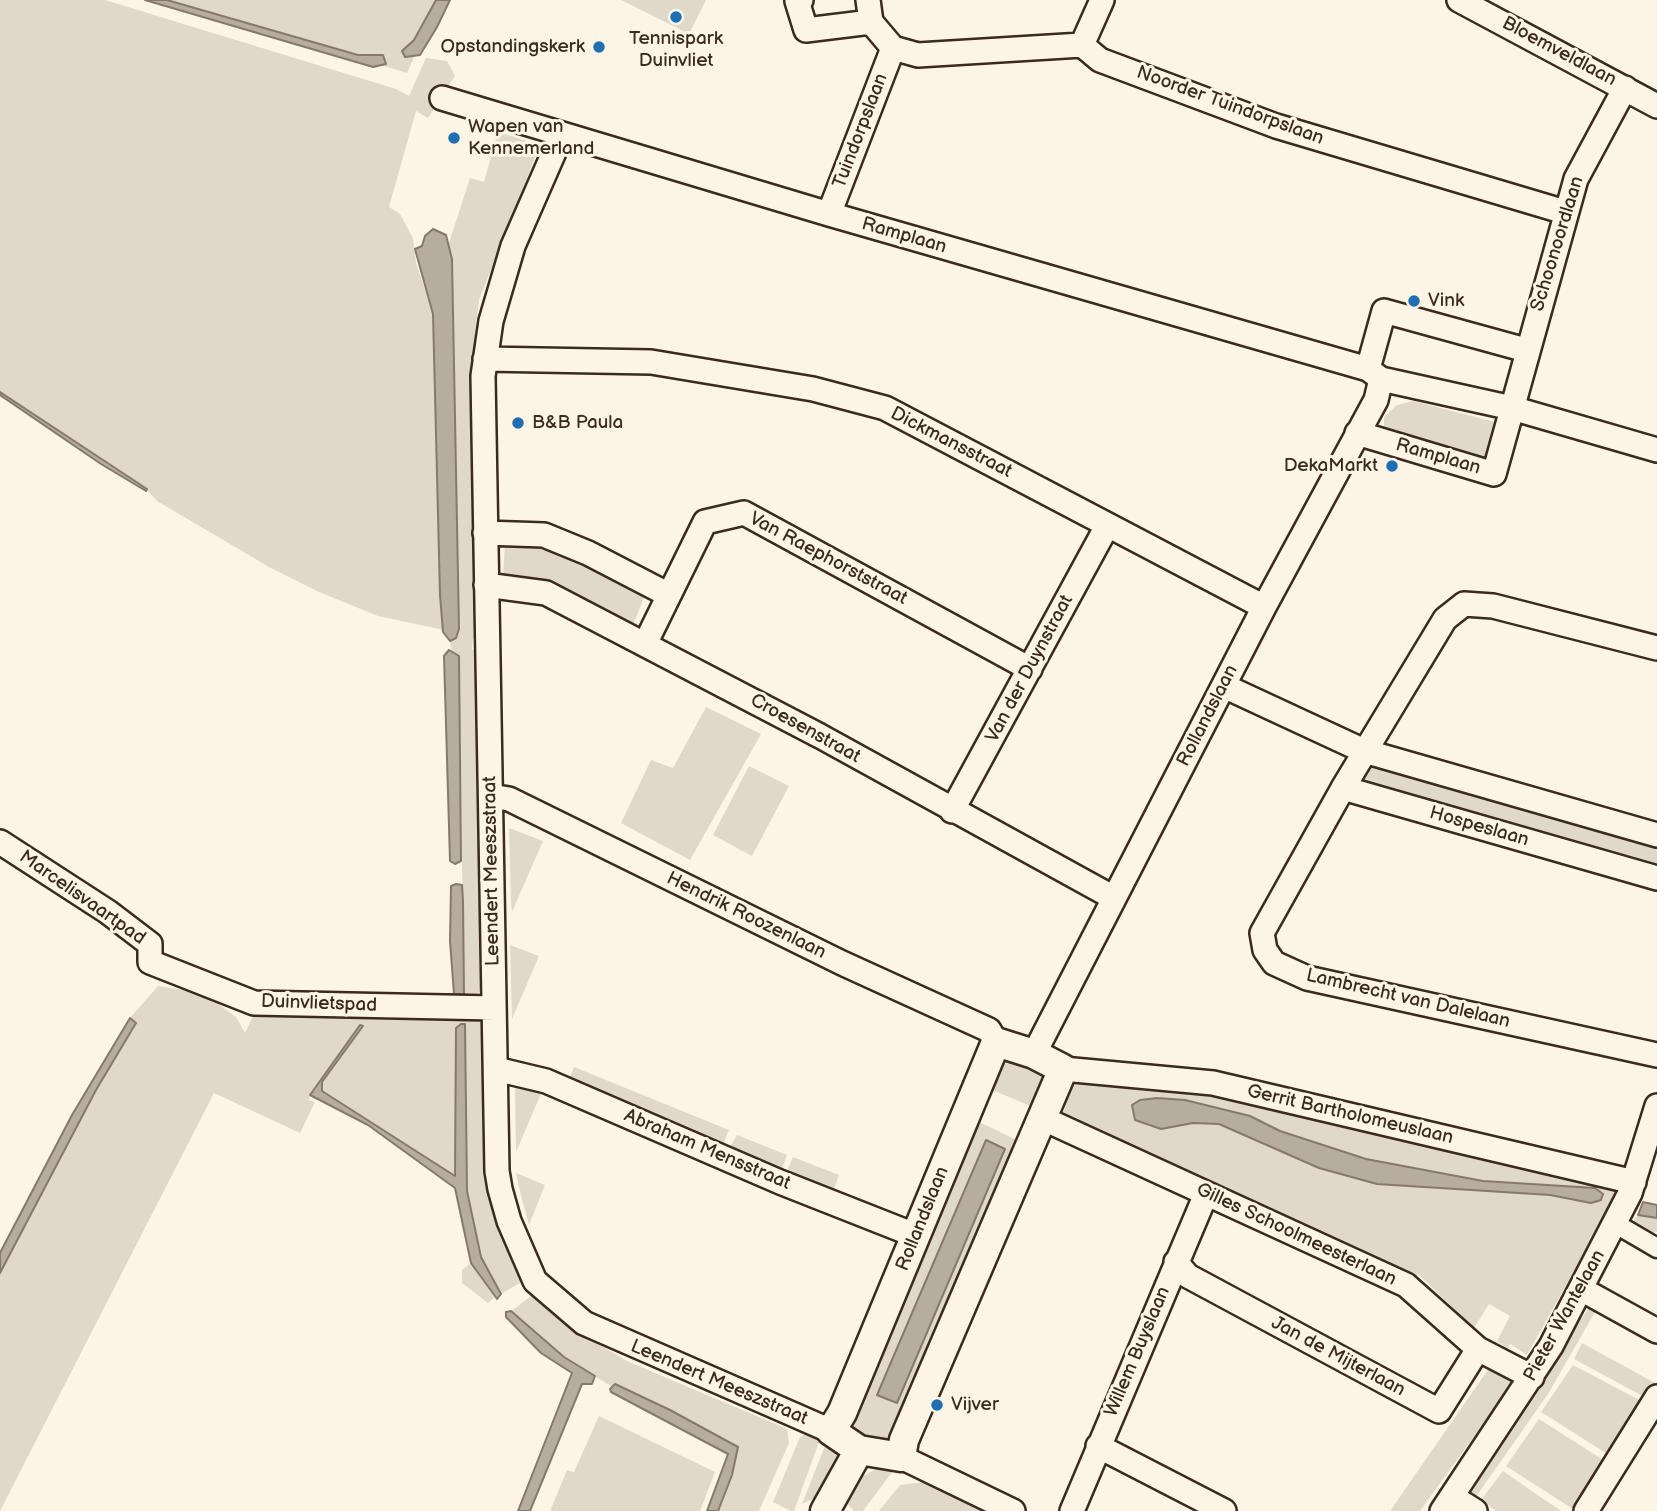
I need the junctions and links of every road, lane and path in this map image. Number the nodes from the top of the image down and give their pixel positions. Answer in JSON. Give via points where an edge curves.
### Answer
{"nodes":[{"id":1,"x":801,"y":0,"type":"edge"},
{"id":2,"x":1102,"y":0,"type":"edge"},
{"id":3,"x":1460,"y":0,"type":"edge"},
{"id":4,"x":869,"y":11,"type":"edge"},
{"id":5,"x":1082,"y":45,"type":"junction"},
{"id":6,"x":892,"y":48,"type":"junction"},
{"id":7,"x":1625,"y":88,"type":"junction"},
{"id":8,"x":442,"y":99,"type":"dead end"},
{"id":9,"x":1657,"y":106,"type":"edge"},
{"id":10,"x":562,"y":134,"type":"junction"},
{"id":11,"x":1566,"y":212,"type":"junction"},
{"id":12,"x":829,"y":215,"type":"junction"},
{"id":13,"x":1526,"y":350,"type":"junction"},
{"id":14,"x":485,"y":359,"type":"junction"},
{"id":15,"x":1375,"y":374,"type":"junction"},
{"id":16,"x":1512,"y":408,"type":"junction"},
{"id":17,"x":1357,"y":433,"type":"junction"},
{"id":18,"x":1657,"y":450,"type":"edge"},
{"id":19,"x":1107,"y":526,"type":"junction"},
{"id":20,"x":485,"y":533,"type":"junction"},
{"id":21,"x":486,"y":584,"type":"junction"},
{"id":22,"x":667,"y":594,"type":"junction"},
{"id":23,"x":1264,"y":607,"type":"junction"},
{"id":24,"x":645,"y":644,"type":"junction"},
{"id":25,"x":1657,"y":648,"type":"edge"},
{"id":26,"x":1030,"y":669,"type":"junction"},
{"id":27,"x":1224,"y":686,"type":"junction"},
{"id":28,"x":1364,"y":751,"type":"junction"},
{"id":29,"x":1343,"y":788,"type":"junction"},
{"id":30,"x":491,"y":796,"type":"junction"},
{"id":31,"x":952,"y":811,"type":"junction"},
{"id":32,"x":1657,"y":835,"type":"edge"},
{"id":33,"x":0,"y":842,"type":"edge"},
{"id":34,"x":1657,"y":878,"type":"edge"},
{"id":35,"x":1114,"y":898,"type":"junction"},
{"id":36,"x":150,"y":962,"type":"joint"},
{"id":37,"x":494,"y":1008,"type":"junction"},
{"id":38,"x":996,"y":1042,"type":"junction"},
{"id":39,"x":1034,"y":1054,"type":"junction"},
{"id":40,"x":1657,"y":1055,"type":"edge"},
{"id":41,"x":496,"y":1069,"type":"junction"},
{"id":42,"x":1063,"y":1069,"type":"junction"},
{"id":43,"x":1657,"y":1106,"type":"edge"},
{"id":44,"x":1044,"y":1119,"type":"junction"},
{"id":45,"x":1634,"y":1182,"type":"junction"},
{"id":46,"x":1206,"y":1194,"type":"junction"},
{"id":47,"x":1616,"y":1224,"type":"junction"},
{"id":48,"x":917,"y":1236,"type":"junction"},
{"id":49,"x":1657,"y":1248,"type":"edge"},
{"id":50,"x":1177,"y":1262,"type":"junction"},
{"id":51,"x":1581,"y":1289,"type":"junction"},
{"id":52,"x":1657,"y":1331,"type":"edge"},
{"id":53,"x":1478,"y":1349,"type":"junction"},
{"id":54,"x":1532,"y":1377,"type":"junction"},
{"id":55,"x":1657,"y":1397,"type":"edge"},
{"id":56,"x":831,"y":1431,"type":"junction"},
{"id":57,"x":1098,"y":1446,"type":"junction"},
{"id":58,"x":859,"y":1450,"type":"junction"},
{"id":59,"x":901,"y":1457,"type":"junction"},
{"id":60,"x":1448,"y":1504,"type":"edge"},
{"id":61,"x":825,"y":1511,"type":"edge"},
{"id":62,"x":1013,"y":1511,"type":"edge"},
{"id":63,"x":1072,"y":1511,"type":"edge"},
{"id":64,"x":1224,"y":1511,"type":"edge"},
{"id":65,"x":1475,"y":1511,"type":"edge"},
{"id":66,"x":1586,"y":1511,"type":"edge"}],
"edges":[{"from":1,"to":4,"type":"street","via":[[797,1],[806,30]]},
{"from":2,"to":5,"type":"street"},
{"from":3,"to":7,"type":"street","name":"Bloemveldlaan"},
{"from":4,"to":6,"type":"street"},
{"from":5,"to":6,"type":"street","via":[[918,55]]},
{"from":5,"to":11,"type":"street","name":"Noorder Tuindorpslaan","via":[[1100,60],[1276,126]]},
{"from":6,"to":12,"type":"street","name":"Tuindorpslaan"},
{"from":7,"to":9,"type":"street","name":"Bloemveldlaan"},
{"from":7,"to":11,"type":"street","name":"Schoonoordlaan","via":[[1576,179]]},
{"from":8,"to":10,"type":"street","name":"Ramplaan"},
{"from":10,"to":12,"type":"street","name":"Ramplaan"},
{"from":10,"to":14,"type":"street","name":"Leendert Meeszstraat","via":[[513,246]]},
{"from":11,"to":13,"type":"street","name":"Schoonoordlaan"},
{"from":12,"to":15,"type":"street","name":"Ramplaan"},
{"from":13,"to":15,"type":"street","via":[[1384,311]]},
{"from":13,"to":16,"type":"street","name":"Schoonoordlaan"},
{"from":14,"to":19,"type":"street","name":"Dickmansstraat","via":[[651,362],[813,389],[885,408]]},
{"from":14,"to":20,"type":"street","name":"Leendert Meeszstraat"},
{"from":15,"to":16,"type":"street","name":"Ramplaan"},
{"from":15,"to":17,"type":"street","name":"Rollandslaan","via":[[1376,400]]},
{"from":16,"to":17,"type":"street","name":"Ramplaan","via":[[1494,474]]},
{"from":16,"to":18,"type":"street","name":"Ramplaan"},
{"from":17,"to":23,"type":"street","name":"Rollandslaan"},
{"from":19,"to":23,"type":"street","name":"Dickmansstraat"},
{"from":19,"to":26,"type":"street","name":"Van der Duynstraat"},
{"from":20,"to":21,"type":"street","name":"Leendert Meeszstraat"},
{"from":20,"to":22,"type":"street","via":[[544,535]]},
{"from":21,"to":24,"type":"street","name":"Croesenstraat","via":[[546,593]]},
{"from":21,"to":30,"type":"street","name":"Leendert Meeszstraat"},
{"from":22,"to":24,"type":"street","name":"Van Raephorststraat"},
{"from":22,"to":26,"type":"street","name":"Van Raephorststraat","via":[[705,522],[744,513]]},
{"from":23,"to":27,"type":"street","name":"Rollandslaan"},
{"from":24,"to":31,"type":"street","name":"Croesenstraat"},
{"from":25,"to":28,"type":"street","via":[[1493,606],[1464,604],[1445,619]]},
{"from":26,"to":31,"type":"street","name":"Van der Duynstraat"},
{"from":27,"to":28,"type":"street"},
{"from":27,"to":35,"type":"street","name":"Rollandslaan"},
{"from":28,"to":29,"type":"street"},
{"from":28,"to":32,"type":"street"},
{"from":29,"to":34,"type":"street","name":"Hospeslaan"},
{"from":29,"to":40,"type":"street","name":"Lambrecht van Dalelaan","via":[[1262,933],[1265,950],[1274,963],[1335,985]]},
{"from":30,"to":37,"type":"street","name":"Leendert Meeszstraat"},
{"from":30,"to":38,"type":"street","name":"Hendrik Roozenlaan","via":[[509,799],[989,1030]]},
{"from":31,"to":35,"type":"street","name":"Croesenstraat"},
{"from":33,"to":36,"type":"street","name":"Marcelisvaartpad","via":[[150,944]]},
{"from":35,"to":39,"type":"street","name":"Rollandslaan"},
{"from":36,"to":37,"type":"street","name":"Duinvlietspad","via":[[254,1003]]},
{"from":37,"to":41,"type":"street","name":"Leendert Meeszstraat"},
{"from":38,"to":39,"type":"street"},
{"from":38,"to":48,"type":"street","name":"Rollandslaan"},
{"from":39,"to":42,"type":"street"},
{"from":41,"to":48,"type":"street","name":"Abraham Mensstraat","via":[[546,1081]]},
{"from":41,"to":56,"type":"street","name":"Leendert Meeszstraat","via":[[500,1189],[535,1281],[584,1323]]},
{"from":42,"to":44,"type":"street"},
{"from":42,"to":45,"type":"street","name":"Gerrit Bartholomeuslaan","via":[[1213,1083]]},
{"from":43,"to":45,"type":"street","name":"Pieter Wantelaan"},
{"from":44,"to":46,"type":"street","name":"Gilles Schoolmeesterlaan"},
{"from":44,"to":59,"type":"street","via":[[904,1440]]},
{"from":45,"to":47,"type":"street","name":"Pieter Wantelaan"},
{"from":46,"to":50,"type":"street","name":"Willem Buyslaan"},
{"from":46,"to":53,"type":"street","name":"Gilles Schoolmeesterlaan","via":[[1406,1285]]},
{"from":47,"to":49,"type":"street"},
{"from":47,"to":51,"type":"street","name":"Pieter Wantelaan"},
{"from":48,"to":56,"type":"street","name":"Rollandslaan"},
{"from":50,"to":53,"type":"street","name":"Jan de Mijterlaan","via":[[1188,1276],[1439,1411]]},
{"from":50,"to":57,"type":"street","name":"Willem Buyslaan"},
{"from":51,"to":52,"type":"street"},
{"from":51,"to":54,"type":"street","name":"Pieter Wantelaan"},
{"from":53,"to":54,"type":"street","name":"Gilles Schoolmeesterlaan"},
{"from":54,"to":60,"type":"street","name":"Pieter Wantelaan"},
{"from":55,"to":66,"type":"street"},
{"from":56,"to":58,"type":"street"},
{"from":57,"to":63,"type":"street","name":"Willem Buyslaan"},
{"from":57,"to":64,"type":"street"},
{"from":58,"to":59,"type":"street"},
{"from":58,"to":61,"type":"street"},
{"from":59,"to":62,"type":"street"},
{"from":60,"to":65,"type":"street"}]}
